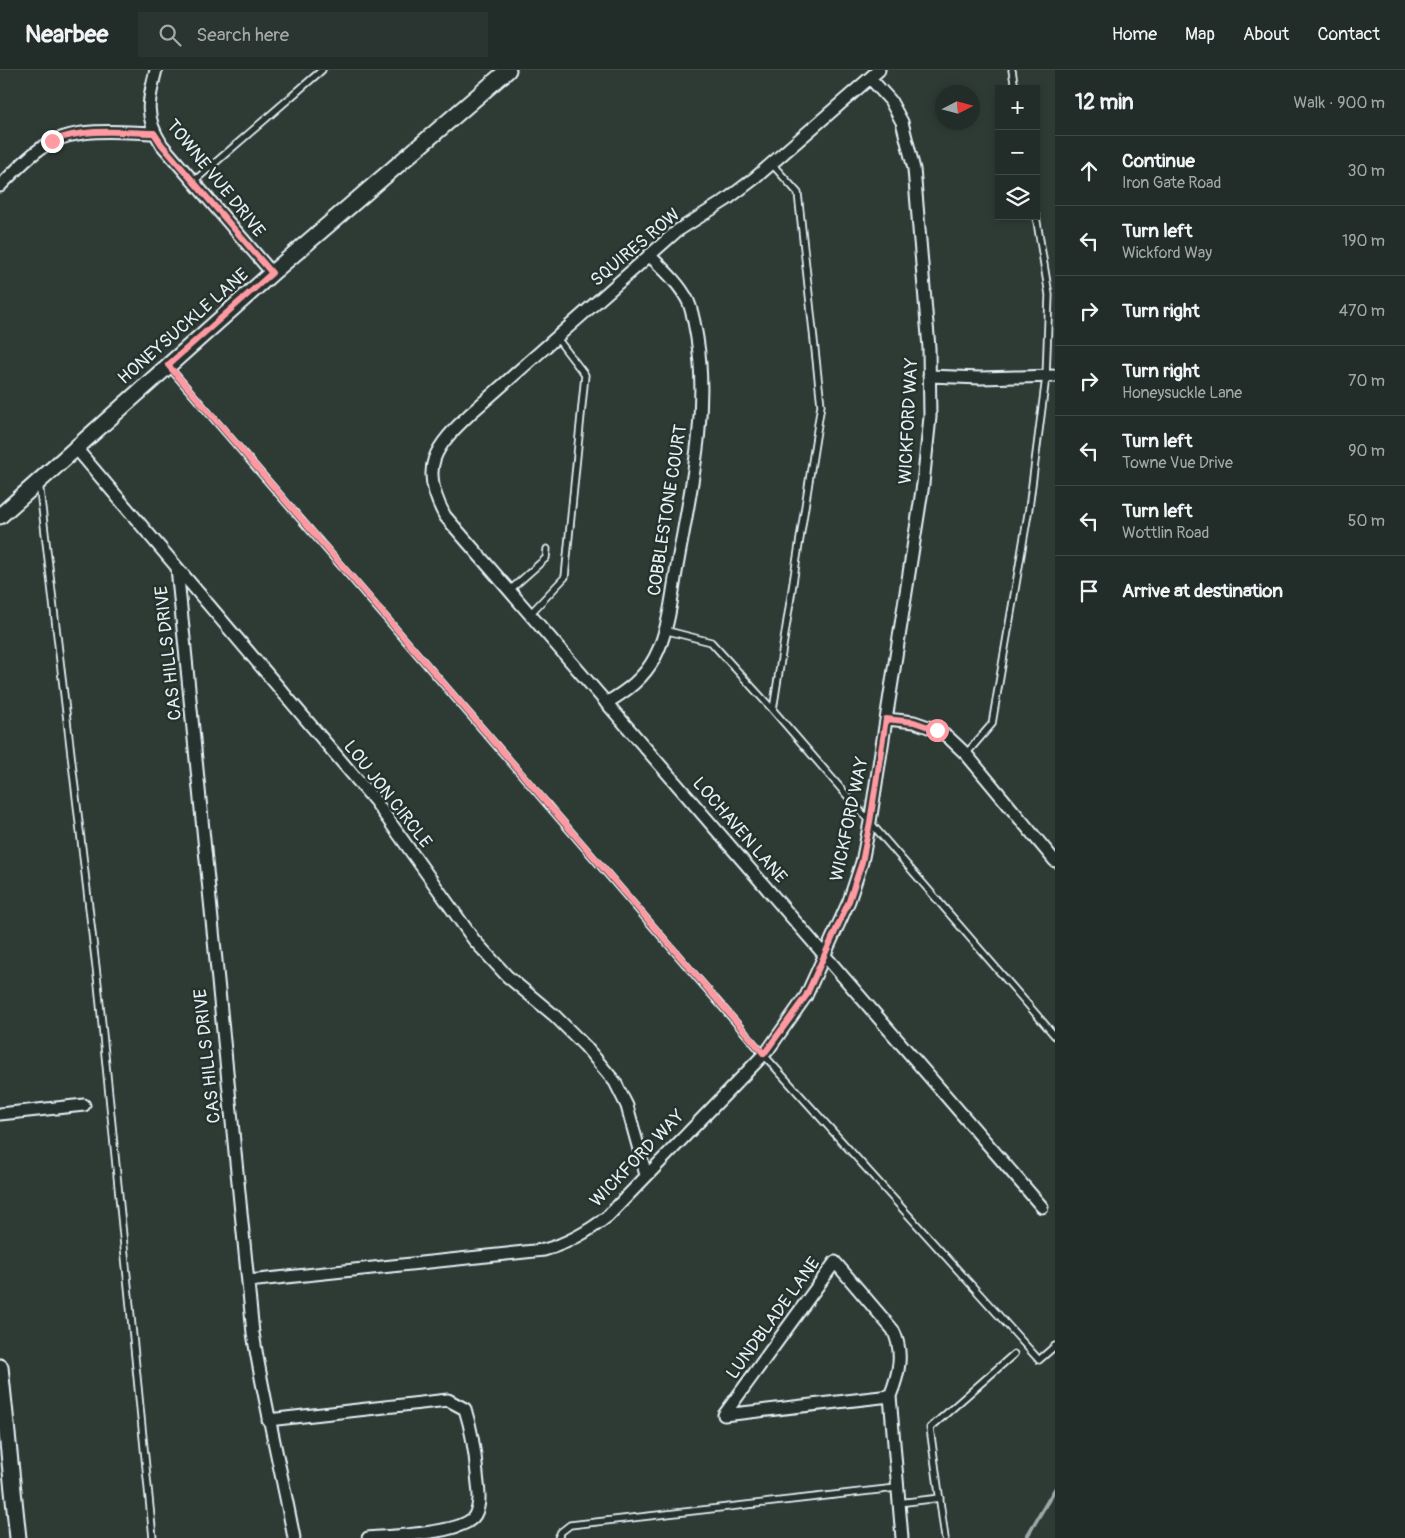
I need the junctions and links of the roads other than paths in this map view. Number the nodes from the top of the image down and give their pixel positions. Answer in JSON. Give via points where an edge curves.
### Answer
{"nodes":[{"id":1,"x":156,"y":70,"type":"edge"},
{"id":2,"x":322,"y":70,"type":"edge"},
{"id":3,"x":508,"y":70,"type":"edge"},
{"id":4,"x":879,"y":70,"type":"edge"},
{"id":5,"x":1012,"y":70,"type":"edge"},
{"id":6,"x":870,"y":78,"type":"junction"},
{"id":7,"x":1014,"y":85,"type":"edge"},
{"id":8,"x":154,"y":133,"type":"junction"},
{"id":9,"x":772,"y":163,"type":"junction"},
{"id":10,"x":193,"y":182,"type":"junction"},
{"id":11,"x":0,"y":186,"type":"edge"},
{"id":12,"x":1037,"y":220,"type":"edge"},
{"id":13,"x":649,"y":255,"type":"junction"},
{"id":14,"x":272,"y":273,"type":"junction"},
{"id":15,"x":556,"y":337,"type":"junction"},
{"id":16,"x":168,"y":365,"type":"junction"},
{"id":17,"x":929,"y":376,"type":"junction"},
{"id":18,"x":1051,"y":376,"type":"edge"},
{"id":19,"x":75,"y":447,"type":"junction"},
{"id":20,"x":432,"y":467,"type":"joint"},
{"id":21,"x":39,"y":480,"type":"junction"},
{"id":22,"x":0,"y":516,"type":"edge"},
{"id":23,"x":547,"y":549,"type":"dead end"},
{"id":24,"x":177,"y":568,"type":"junction"},
{"id":25,"x":510,"y":590,"type":"junction"},
{"id":26,"x":530,"y":614,"type":"junction"},
{"id":27,"x":664,"y":630,"type":"junction"},
{"id":28,"x":606,"y":702,"type":"junction"},
{"id":29,"x":773,"y":710,"type":"junction"},
{"id":30,"x":886,"y":719,"type":"junction"},
{"id":31,"x":966,"y":754,"type":"junction"},
{"id":32,"x":870,"y":822,"type":"junction"},
{"id":33,"x":1054,"y":857,"type":"edge"},
{"id":34,"x":825,"y":955,"type":"junction"},
{"id":35,"x":1055,"y":1036,"type":"edge"},
{"id":36,"x":764,"y":1054,"type":"junction"},
{"id":37,"x":84,"y":1105,"type":"dead end"},
{"id":38,"x":0,"y":1114,"type":"edge"},
{"id":39,"x":646,"y":1175,"type":"junction"},
{"id":40,"x":1042,"y":1207,"type":"dead end"},
{"id":41,"x":248,"y":1281,"type":"junction"},
{"id":42,"x":1055,"y":1346,"type":"edge"},
{"id":43,"x":1014,"y":1354,"type":"dead end"},
{"id":44,"x":0,"y":1367,"type":"edge"},
{"id":45,"x":890,"y":1396,"type":"junction"},
{"id":46,"x":268,"y":1420,"type":"junction"},
{"id":47,"x":896,"y":1488,"type":"junction"},
{"id":48,"x":940,"y":1498,"type":"junction"},
{"id":49,"x":898,"y":1503,"type":"junction"},
{"id":50,"x":18,"y":1538,"type":"edge"},
{"id":51,"x":153,"y":1538,"type":"edge"},
{"id":52,"x":294,"y":1538,"type":"edge"},
{"id":53,"x":368,"y":1538,"type":"edge"},
{"id":54,"x":558,"y":1538,"type":"edge"},
{"id":55,"x":902,"y":1538,"type":"edge"},
{"id":56,"x":945,"y":1538,"type":"edge"}],
"edges":[{"from":1,"to":8,"type":"street","name":"TOWNE VUE DRIVE","via":[[149,108],[149,122]]},
{"from":2,"to":10,"type":"lane"},
{"from":3,"to":14,"type":"street","name":"HONEYSUCKLE LANE"},
{"from":4,"to":6,"type":"street","name":"SQUIRES ROW"},
{"from":5,"to":7,"type":"lane"},
{"from":6,"to":9,"type":"street","name":"SQUIRES ROW"},
{"from":6,"to":17,"type":"street","name":"WICKFORD WAY","via":[[890,100],[902,122],[914,169]]},
{"from":8,"to":10,"type":"street","name":"TOWNE VUE DRIVE"},
{"from":8,"to":11,"type":"street","via":[[69,134],[37,151]]},
{"from":9,"to":13,"type":"street","name":"SQUIRES ROW"},
{"from":9,"to":29,"type":"lane","via":[[798,193],[821,405]]},
{"from":10,"to":14,"type":"street","name":"TOWNE VUE DRIVE"},
{"from":12,"to":18,"type":"lane","via":[[1049,295]]},
{"from":13,"to":15,"type":"street","name":"SQUIRES ROW"},
{"from":13,"to":27,"type":"street","name":"COBBLESTONE COURT","via":[[674,280],[688,302],[700,355],[700,417],[695,464]]},
{"from":14,"to":16,"type":"street","name":"HONEYSUCKLE LANE"},
{"from":15,"to":20,"type":"street","name":"SQUIRES ROW","via":[[444,438]]},
{"from":15,"to":26,"type":"lane","via":[[585,375],[565,577]]},
{"from":16,"to":19,"type":"street","name":"HONEYSUCKLE LANE"},
{"from":16,"to":36,"type":"lane"},
{"from":17,"to":18,"type":"street"},
{"from":17,"to":30,"type":"street","name":"WICKFORD WAY","via":[[930,417],[923,484]]},
{"from":18,"to":31,"type":"lane","via":[[992,724]]},
{"from":19,"to":21,"type":"street","name":"HONEYSUCKLE LANE"},
{"from":19,"to":24,"type":"street","name":"LOU JON CIRCLE"},
{"from":20,"to":25,"type":"street","name":"LOCHAVEN LANE","via":[[436,500],[445,516]]},
{"from":21,"to":22,"type":"street","name":"HONEYSUCKLE LANE"},
{"from":21,"to":51,"type":"lane","via":[[98,984]]},
{"from":23,"to":25,"type":"lane","via":[[546,558]]},
{"from":24,"to":39,"type":"street","name":"LOU JON CIRCLE","via":[[375,801],[474,940],[506,976],[579,1040],[615,1082],[627,1106]]},
{"from":24,"to":41,"type":"street","name":"CAS HILLS DRIVE"},
{"from":25,"to":26,"type":"street","name":"LOCHAVEN LANE"},
{"from":26,"to":28,"type":"street","name":"LOCHAVEN LANE"},
{"from":27,"to":28,"type":"street","name":"COBBLESTONE COURT","via":[[656,656],[641,678]]},
{"from":27,"to":29,"type":"lane","via":[[711,642]]},
{"from":28,"to":34,"type":"street","name":"LOCHAVEN LANE"},
{"from":29,"to":32,"type":"lane"},
{"from":30,"to":31,"type":"street","via":[[914,722],[937,730]]},
{"from":30,"to":32,"type":"street","name":"WICKFORD WAY"},
{"from":31,"to":33,"type":"street"},
{"from":32,"to":34,"type":"street","name":"WICKFORD WAY","via":[[862,862],[849,901]]},
{"from":32,"to":35,"type":"lane"},
{"from":34,"to":36,"type":"street","name":"WICKFORD WAY","via":[[806,996]]},
{"from":34,"to":40,"type":"street","name":"LOCHAVEN LANE"},
{"from":36,"to":39,"type":"street","name":"WICKFORD WAY"},
{"from":36,"to":42,"type":"lane","via":[[1039,1360]]},
{"from":37,"to":38,"type":"street"},
{"from":39,"to":41,"type":"street","name":"WICKFORD WAY","via":[[608,1216],[590,1230],[544,1250]]},
{"from":41,"to":46,"type":"street","name":"CAS HILLS DRIVE"},
{"from":43,"to":48,"type":"lane","via":[[930,1428]]},
{"from":44,"to":50,"type":"street"},
{"from":45,"to":45,"type":"street","name":"LUNDBLADE LANE","via":[[899,1363],[894,1330],[835,1262],[724,1415]]},
{"from":45,"to":47,"type":"street"},
{"from":46,"to":52,"type":"street","name":"CAS HILLS DRIVE"},
{"from":46,"to":53,"type":"street","via":[[448,1400],[465,1409],[473,1432],[480,1502],[474,1517],[461,1526],[444,1530]]},
{"from":47,"to":49,"type":"street"},
{"from":47,"to":54,"type":"lane","via":[[570,1525]]},
{"from":48,"to":49,"type":"lane"},
{"from":48,"to":56,"type":"lane"},
{"from":49,"to":55,"type":"street"}]}
